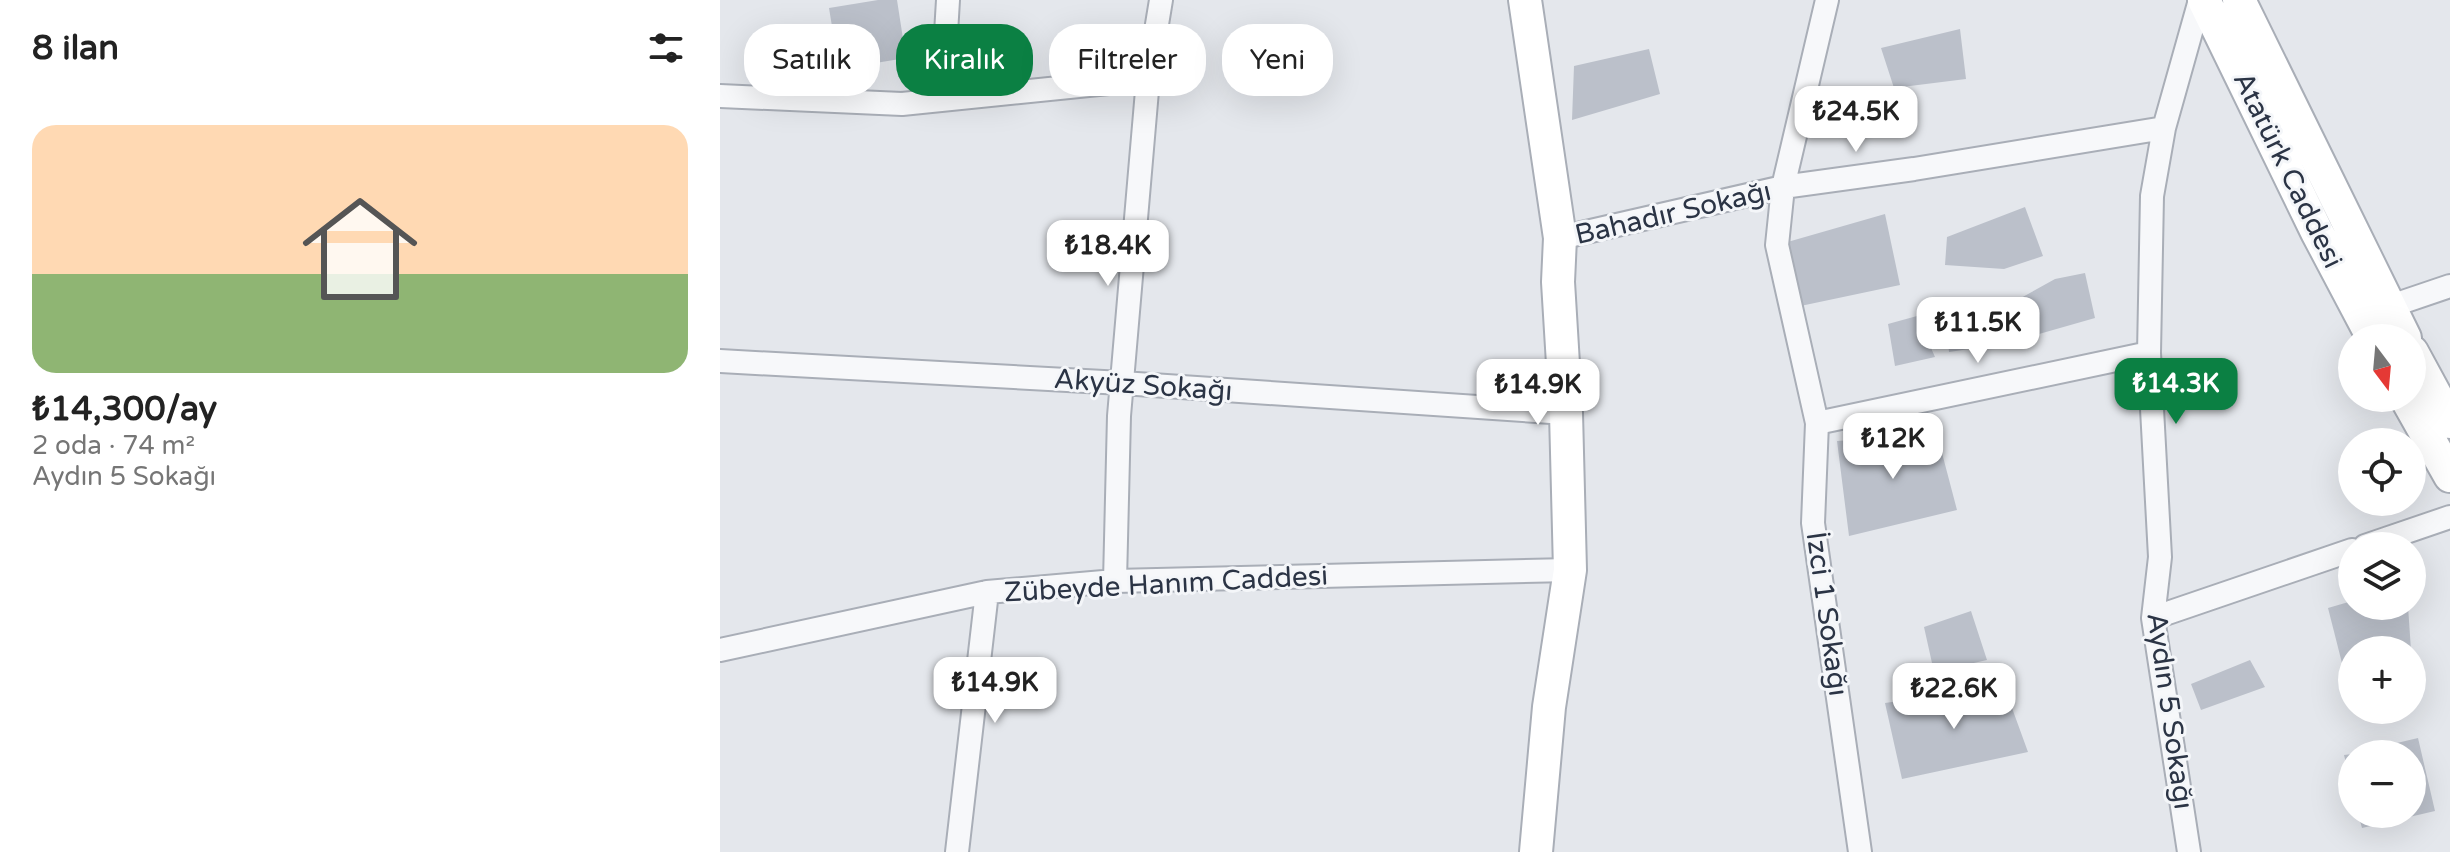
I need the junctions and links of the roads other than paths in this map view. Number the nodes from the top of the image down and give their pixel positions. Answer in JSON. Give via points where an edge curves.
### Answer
{"nodes":[{"id":1,"x":948,"y":0,"type":"edge"},
{"id":2,"x":1161,"y":0,"type":"edge"},
{"id":3,"x":1525,"y":0,"type":"edge"},
{"id":4,"x":1827,"y":0,"type":"edge"},
{"id":5,"x":2202,"y":0,"type":"edge"},
{"id":6,"x":2242,"y":3,"type":"edge"},
{"id":7,"x":1157,"y":24,"type":"edge"},
{"id":8,"x":1049,"y":89,"type":"edge"},
{"id":9,"x":720,"y":96,"type":"edge"},
{"id":10,"x":1147,"y":96,"type":"edge"},
{"id":11,"x":942,"y":100,"type":"junction"},
{"id":12,"x":2164,"y":128,"type":"junction"},
{"id":13,"x":1783,"y":187,"type":"junction"},
{"id":14,"x":1560,"y":238,"type":"junction"},
{"id":15,"x":2450,"y":286,"type":"edge"},
{"id":16,"x":2388,"y":307,"type":"junction"},
{"id":17,"x":2366,"y":324,"type":"edge"},
{"id":18,"x":2397,"y":324,"type":"edge"},
{"id":19,"x":2149,"y":353,"type":"junction"},
{"id":20,"x":720,"y":361,"type":"edge"},
{"id":21,"x":2426,"y":378,"type":"edge"},
{"id":22,"x":1122,"y":383,"type":"junction"},
{"id":23,"x":2414,"y":412,"type":"edge"},
{"id":24,"x":1566,"y":413,"type":"junction"},
{"id":25,"x":2450,"y":422,"type":"edge"},
{"id":26,"x":1817,"y":423,"type":"junction"},
{"id":27,"x":2450,"y":476,"type":"edge"},
{"id":28,"x":2450,"y":517,"type":"edge"},
{"id":29,"x":2406,"y":532,"type":"edge"},
{"id":30,"x":2338,"y":555,"type":"edge"},
{"id":31,"x":1570,"y":570,"type":"junction"},
{"id":32,"x":1115,"y":581,"type":"junction"},
{"id":33,"x":987,"y":592,"type":"junction"},
{"id":34,"x":2153,"y":618,"type":"junction"},
{"id":35,"x":720,"y":650,"type":"edge"},
{"id":36,"x":957,"y":852,"type":"edge"},
{"id":37,"x":1536,"y":852,"type":"edge"},
{"id":38,"x":1860,"y":852,"type":"edge"},
{"id":39,"x":2189,"y":852,"type":"edge"}],
"edges":[{"from":1,"to":11,"type":"street"},
{"from":2,"to":7,"type":"street"},
{"from":3,"to":14,"type":"main road"},
{"from":4,"to":13,"type":"street","name":"İzci 1 Sokağı"},
{"from":5,"to":12,"type":"street","name":"Aydın 5 Sokağı"},
{"from":5,"to":17,"type":"main road","name":"Atatürk Caddesi"},
{"from":6,"to":16,"type":"main road","name":"Atatürk Caddesi"},
{"from":8,"to":11,"type":"street"},
{"from":9,"to":11,"type":"street","via":[[902,104]]},
{"from":10,"to":22,"type":"street"},
{"from":12,"to":13,"type":"street","name":"Bahadır Sokağı"},
{"from":12,"to":19,"type":"street","name":"Aydın 5 Sokağı","via":[[2152,196]]},
{"from":13,"to":14,"type":"street","name":"Bahadır Sokağı"},
{"from":13,"to":26,"type":"street","name":"İzci 1 Sokağı","via":[[1777,245]]},
{"from":14,"to":24,"type":"main road"},
{"from":15,"to":16,"type":"street"},
{"from":16,"to":18,"type":"main road","name":"Atatürk Caddesi"},
{"from":19,"to":26,"type":"street"},
{"from":19,"to":34,"type":"street","name":"Aydın 5 Sokağı","via":[[2160,557]]},
{"from":20,"to":22,"type":"street","name":"Akyüz Sokağı"},
{"from":21,"to":25,"type":"main road"},
{"from":22,"to":24,"type":"street","name":"Akyüz Sokağı"},
{"from":22,"to":32,"type":"street"},
{"from":23,"to":27,"type":"main road"},
{"from":24,"to":31,"type":"main road"},
{"from":26,"to":38,"type":"street","name":"İzci 1 Sokağı","via":[[1813,523]]},
{"from":28,"to":29,"type":"street"},
{"from":30,"to":34,"type":"street"},
{"from":31,"to":32,"type":"street","name":"Zübeyde Hanım Caddesi"},
{"from":31,"to":37,"type":"main road","via":[[1549,707]]},
{"from":32,"to":33,"type":"street","name":"Zübeyde Hanım Caddesi"},
{"from":33,"to":35,"type":"street","name":"Zübeyde Hanım Caddesi"},
{"from":33,"to":36,"type":"street"},
{"from":34,"to":39,"type":"street","name":"Aydın 5 Sokağı"}]}
